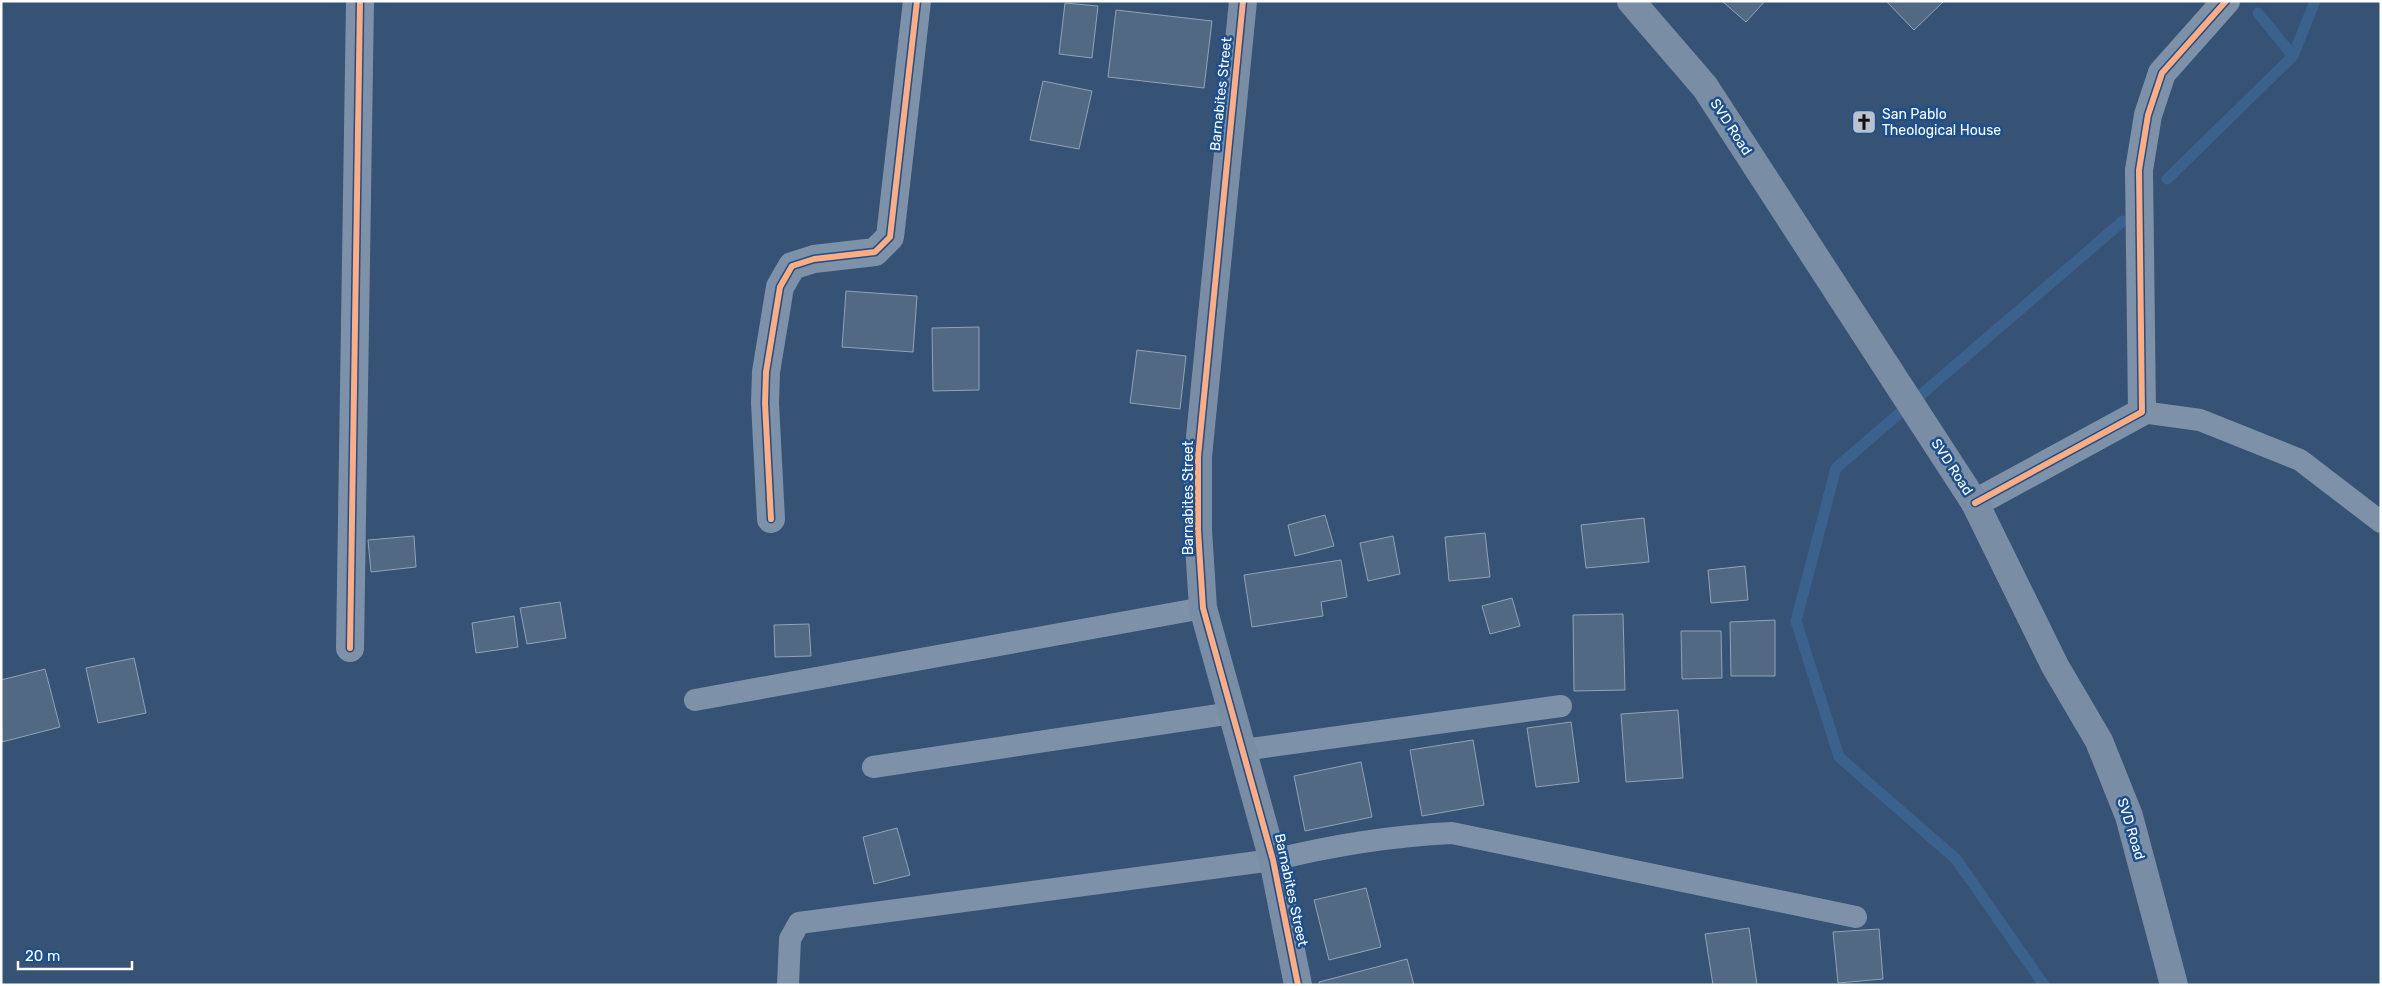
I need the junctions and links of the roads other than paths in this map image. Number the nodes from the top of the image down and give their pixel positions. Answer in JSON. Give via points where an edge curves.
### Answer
{"nodes":[{"id":1,"x":360,"y":1,"type":"edge"},
{"id":2,"x":917,"y":1,"type":"edge"},
{"id":3,"x":1243,"y":1,"type":"edge"},
{"id":4,"x":1631,"y":1,"type":"edge"},
{"id":5,"x":2226,"y":1,"type":"edge"},
{"id":6,"x":2142,"y":412,"type":"junction"},
{"id":7,"x":1975,"y":503,"type":"junction"},
{"id":8,"x":771,"y":519,"type":"dead end"},
{"id":9,"x":2381,"y":522,"type":"edge"},
{"id":10,"x":1203,"y":608,"type":"junction"},
{"id":11,"x":350,"y":648,"type":"dead end"},
{"id":12,"x":695,"y":700,"type":"dead end"},
{"id":13,"x":1560,"y":706,"type":"dead end"},
{"id":14,"x":1232,"y":713,"type":"junction"},
{"id":15,"x":1244,"y":750,"type":"junction"},
{"id":16,"x":873,"y":767,"type":"dead end"},
{"id":17,"x":1273,"y":860,"type":"junction"},
{"id":18,"x":1856,"y":918,"type":"dead end"},
{"id":19,"x":788,"y":985,"type":"edge"},
{"id":20,"x":1298,"y":985,"type":"edge"},
{"id":21,"x":2174,"y":985,"type":"edge"}],
"edges":[{"from":1,"to":11,"type":"street"},
{"from":2,"to":8,"type":"street","via":[[890,237],[875,252],[814,259],[792,266],[780,287],[766,372]]},
{"from":3,"to":10,"type":"street","name":"Barnabites Street","via":[[1198,457]]},
{"from":4,"to":7,"type":"street","name":"SVD Road","via":[[1705,87]]},
{"from":5,"to":6,"type":"street","via":[[2162,73],[2148,115],[2139,170]]},
{"from":6,"to":7,"type":"street"},
{"from":6,"to":9,"type":"lane","via":[[2200,420],[2300,460]]},
{"from":7,"to":21,"type":"street","name":"SVD Road","via":[[2055,666],[2099,741],[2129,816]]},
{"from":10,"to":12,"type":"lane"},
{"from":10,"to":14,"type":"street","name":"Barnabites Street"},
{"from":13,"to":15,"type":"lane"},
{"from":14,"to":15,"type":"street","name":"Barnabites Street"},
{"from":14,"to":16,"type":"lane"},
{"from":15,"to":17,"type":"street","name":"Barnabites Street"},
{"from":17,"to":18,"type":"lane","via":[[1397,835],[1452,833]]},
{"from":17,"to":19,"type":"lane","via":[[799,923],[790,938]]},
{"from":17,"to":20,"type":"street","name":"Barnabites Street"}]}
